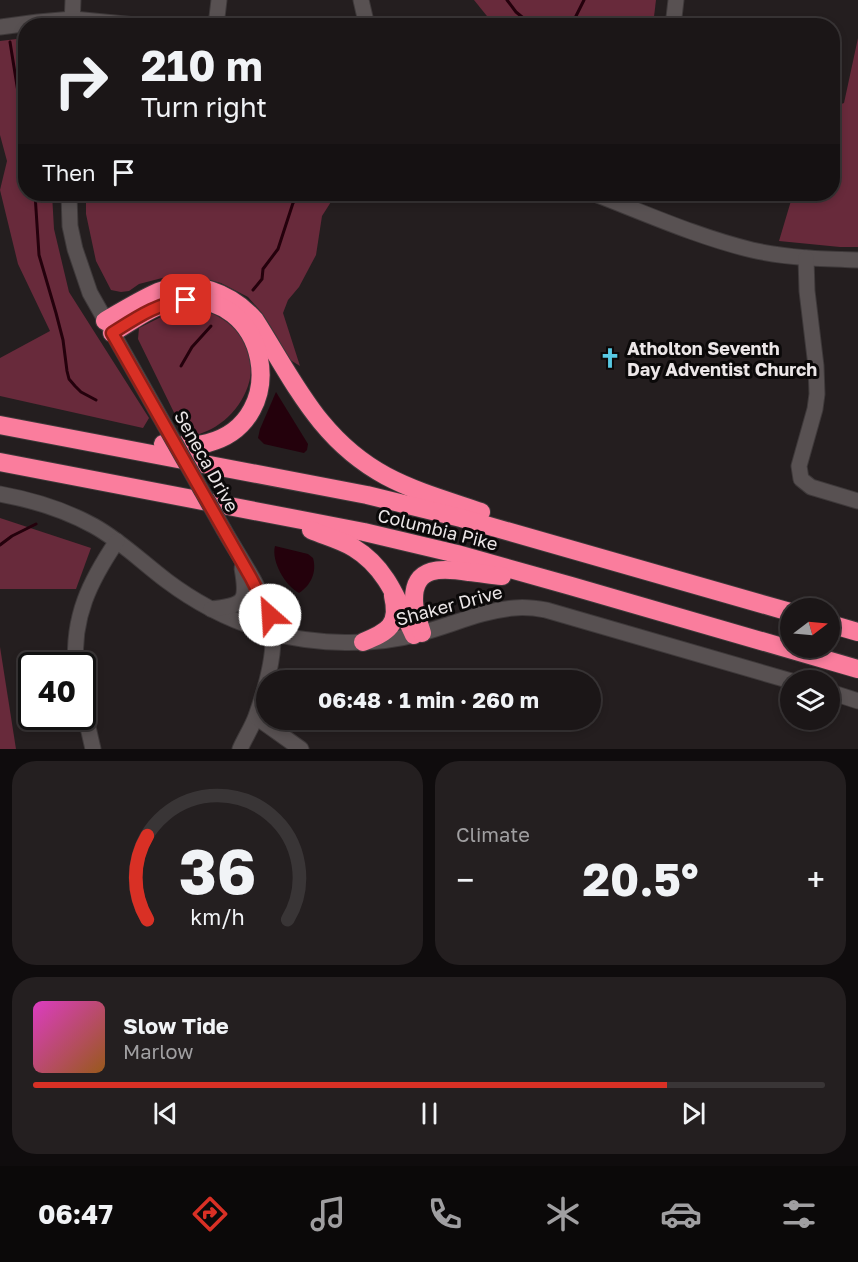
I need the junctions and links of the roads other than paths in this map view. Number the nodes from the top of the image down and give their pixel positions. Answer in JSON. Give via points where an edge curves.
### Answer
{"nodes":[{"id":1,"x":73,"y":0,"type":"edge"},
{"id":2,"x":219,"y":0,"type":"edge"},
{"id":3,"x":361,"y":0,"type":"edge"},
{"id":4,"x":676,"y":0,"type":"edge"},
{"id":5,"x":73,"y":18,"type":"edge"},
{"id":6,"x":217,"y":18,"type":"edge"},
{"id":7,"x":365,"y":18,"type":"edge"},
{"id":8,"x":674,"y":18,"type":"edge"},
{"id":9,"x":18,"y":25,"type":"edge"},
{"id":10,"x":0,"y":27,"type":"edge"},
{"id":11,"x":69,"y":201,"type":"edge"},
{"id":12,"x":618,"y":201,"type":"edge"},
{"id":13,"x":806,"y":258,"type":"junction"},
{"id":14,"x":858,"y":260,"type":"edge"},
{"id":15,"x":108,"y":327,"type":"junction"},
{"id":16,"x":0,"y":425,"type":"edge"},
{"id":17,"x":38,"y":432,"type":"junction"},
{"id":18,"x":0,"y":462,"type":"edge"},
{"id":19,"x":0,"y":494,"type":"edge"},
{"id":20,"x":858,"y":501,"type":"edge"},
{"id":21,"x":261,"y":512,"type":"junction"},
{"id":22,"x":117,"y":542,"type":"junction"},
{"id":23,"x":241,"y":559,"type":"junction"},
{"id":24,"x":632,"y":566,"type":"junction"},
{"id":25,"x":390,"y":586,"type":"junction"},
{"id":26,"x":571,"y":586,"type":"junction"},
{"id":27,"x":210,"y":609,"type":"junction"},
{"id":28,"x":780,"y":609,"type":"edge"},
{"id":29,"x":840,"y":627,"type":"edge"},
{"id":30,"x":858,"y":632,"type":"edge"},
{"id":31,"x":274,"y":633,"type":"junction"},
{"id":32,"x":418,"y":634,"type":"junction"},
{"id":33,"x":363,"y":642,"type":"junction"},
{"id":34,"x":75,"y":652,"type":"edge"},
{"id":35,"x":858,"y":669,"type":"edge"},
{"id":36,"x":268,"y":670,"type":"edge"},
{"id":37,"x":780,"y":678,"type":"edge"},
{"id":38,"x":840,"y":695,"type":"edge"},
{"id":39,"x":858,"y":701,"type":"edge"},
{"id":40,"x":256,"y":717,"type":"edge"},
{"id":41,"x":89,"y":730,"type":"edge"},
{"id":42,"x":274,"y":730,"type":"edge"},
{"id":43,"x":93,"y":749,"type":"edge"},
{"id":44,"x":240,"y":749,"type":"edge"},
{"id":45,"x":301,"y":749,"type":"edge"}],
"edges":[{"from":1,"to":5,"type":"street"},
{"from":2,"to":6,"type":"street"},
{"from":3,"to":7,"type":"street"},
{"from":4,"to":8,"type":"street"},
{"from":9,"to":10,"type":"street"},
{"from":11,"to":15,"type":"street","name":"Seneca Drive","via":[[75,249],[90,293]]},
{"from":12,"to":13,"type":"street","via":[[705,237]]},
{"from":13,"to":14,"type":"street"},
{"from":13,"to":20,"type":"street","via":[[817,394],[799,466],[801,479],[811,487]]},
{"from":15,"to":17,"type":"highway","via":[[176,301],[207,302],[228,311],[253,337],[260,362],[260,386],[245,421],[210,443],[188,447]]},
{"from":15,"to":23,"type":"street","name":"Seneca Drive","bridge":true},
{"from":15,"to":24,"type":"highway","via":[[160,291],[185,287],[224,294],[255,320],[304,402],[334,437],[364,462],[406,486]]},
{"from":16,"to":17,"type":"highway","name":"Columbia Pike"},
{"from":17,"to":24,"type":"highway","name":"Columbia Pike","via":[[367,495]]},
{"from":18,"to":21,"type":"highway","name":"Columbia Pike"},
{"from":19,"to":22,"type":"street","name":"Shaker Drive","via":[[60,510]]},
{"from":21,"to":25,"type":"highway","via":[[352,546],[371,559]]},
{"from":21,"to":26,"type":"highway","name":"Columbia Pike","via":[[457,554]]},
{"from":22,"to":27,"type":"street","name":"Shaker Drive"},
{"from":22,"to":34,"type":"street","via":[[93,579],[80,612]]},
{"from":23,"to":27,"type":"street","via":[[243,599],[234,606]]},
{"from":23,"to":31,"type":"street","name":"Seneca Drive","via":[[270,615]]},
{"from":24,"to":28,"type":"highway","name":"Columbia Pike"},
{"from":25,"to":32,"type":"highway"},
{"from":25,"to":33,"type":"highway","via":[[395,607],[391,624],[387,631]]},
{"from":26,"to":32,"type":"highway","via":[[450,569],[430,571],[417,582],[415,591]]},
{"from":26,"to":35,"type":"highway","name":"Columbia Pike"},
{"from":27,"to":31,"type":"street","name":"Shaker Drive"},
{"from":29,"to":30,"type":"highway"},
{"from":31,"to":33,"type":"street","name":"Shaker Drive","via":[[327,642]]},
{"from":31,"to":36,"type":"street","name":"Seneca Drive"},
{"from":32,"to":33,"type":"street","name":"Shaker Drive"},
{"from":32,"to":37,"type":"street","name":"Shaker Drive","via":[[498,610],[546,610]]},
{"from":38,"to":39,"type":"street"},
{"from":40,"to":44,"type":"street","name":"Seneca Drive"},
{"from":41,"to":43,"type":"street"},
{"from":42,"to":45,"type":"street"}]}
